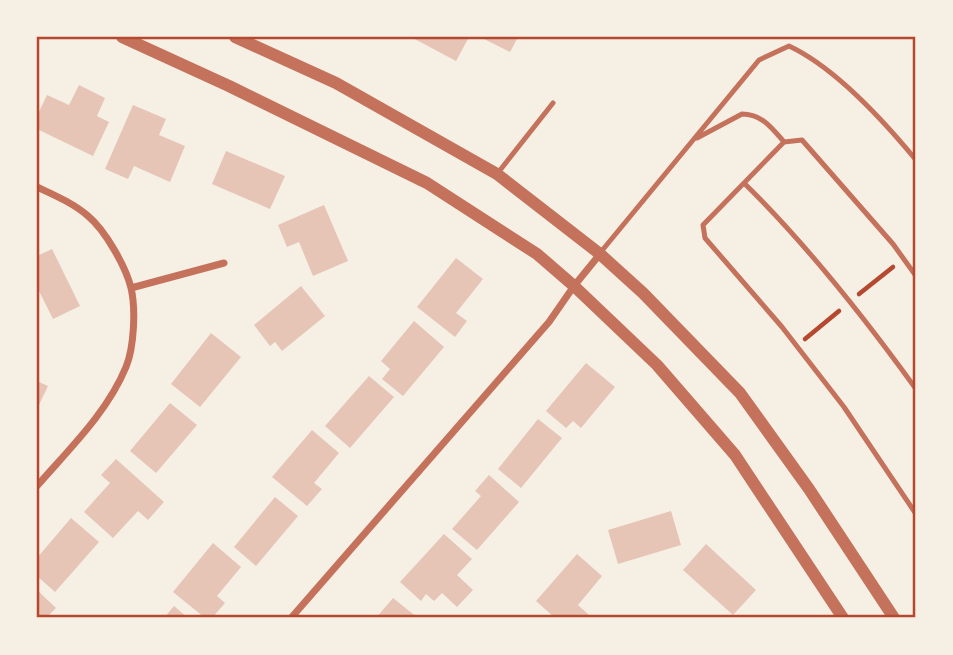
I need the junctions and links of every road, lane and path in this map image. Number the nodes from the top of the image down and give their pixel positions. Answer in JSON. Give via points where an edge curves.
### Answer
{"nodes":[{"id":1,"x":122,"y":37,"type":"edge"},
{"id":2,"x":240,"y":38,"type":"edge"},
{"id":3,"x":552,"y":103,"type":"dead end"},
{"id":4,"x":694,"y":140,"type":"junction"},
{"id":5,"x":784,"y":142,"type":"junction"},
{"id":6,"x":916,"y":160,"type":"edge"},
{"id":7,"x":497,"y":174,"type":"junction"},
{"id":8,"x":745,"y":184,"type":"junction"},
{"id":9,"x":37,"y":187,"type":"edge"},
{"id":10,"x":600,"y":254,"type":"junction"},
{"id":11,"x":224,"y":263,"type":"dead end"},
{"id":12,"x":916,"y":276,"type":"edge"},
{"id":13,"x":574,"y":286,"type":"junction"},
{"id":14,"x":131,"y":288,"type":"junction"},
{"id":15,"x":916,"y":389,"type":"edge"},
{"id":16,"x":37,"y":486,"type":"edge"},
{"id":17,"x":916,"y":514,"type":"edge"},
{"id":18,"x":291,"y":618,"type":"edge"},
{"id":19,"x":843,"y":618,"type":"edge"},
{"id":20,"x":894,"y":618,"type":"edge"}],
"edges":[{"from":1,"to":13,"type":"street","via":[[427,183],[516,239]]},
{"from":2,"to":7,"type":"street","via":[[336,83]]},
{"from":3,"to":7,"type":"lane"},
{"from":4,"to":5,"type":"lane","via":[[750,114],[764,120]]},
{"from":4,"to":6,"type":"lane","via":[[759,60],[789,46],[812,57]]},
{"from":4,"to":10,"type":"lane"},
{"from":5,"to":8,"type":"lane"},
{"from":5,"to":12,"type":"lane","via":[[802,140]]},
{"from":7,"to":10,"type":"street"},
{"from":8,"to":15,"type":"lane","via":[[787,225]]},
{"from":8,"to":17,"type":"lane","via":[[703,225],[705,238],[844,407]]},
{"from":9,"to":14,"type":"street","via":[[89,216],[114,249]]},
{"from":10,"to":13,"type":"street"},
{"from":10,"to":20,"type":"street","via":[[740,393]]},
{"from":11,"to":14,"type":"street"},
{"from":13,"to":18,"type":"street","via":[[549,322]]},
{"from":13,"to":19,"type":"street","via":[[657,365],[735,455]]},
{"from":14,"to":16,"type":"street","via":[[134,328],[127,366],[101,412]]}]}
